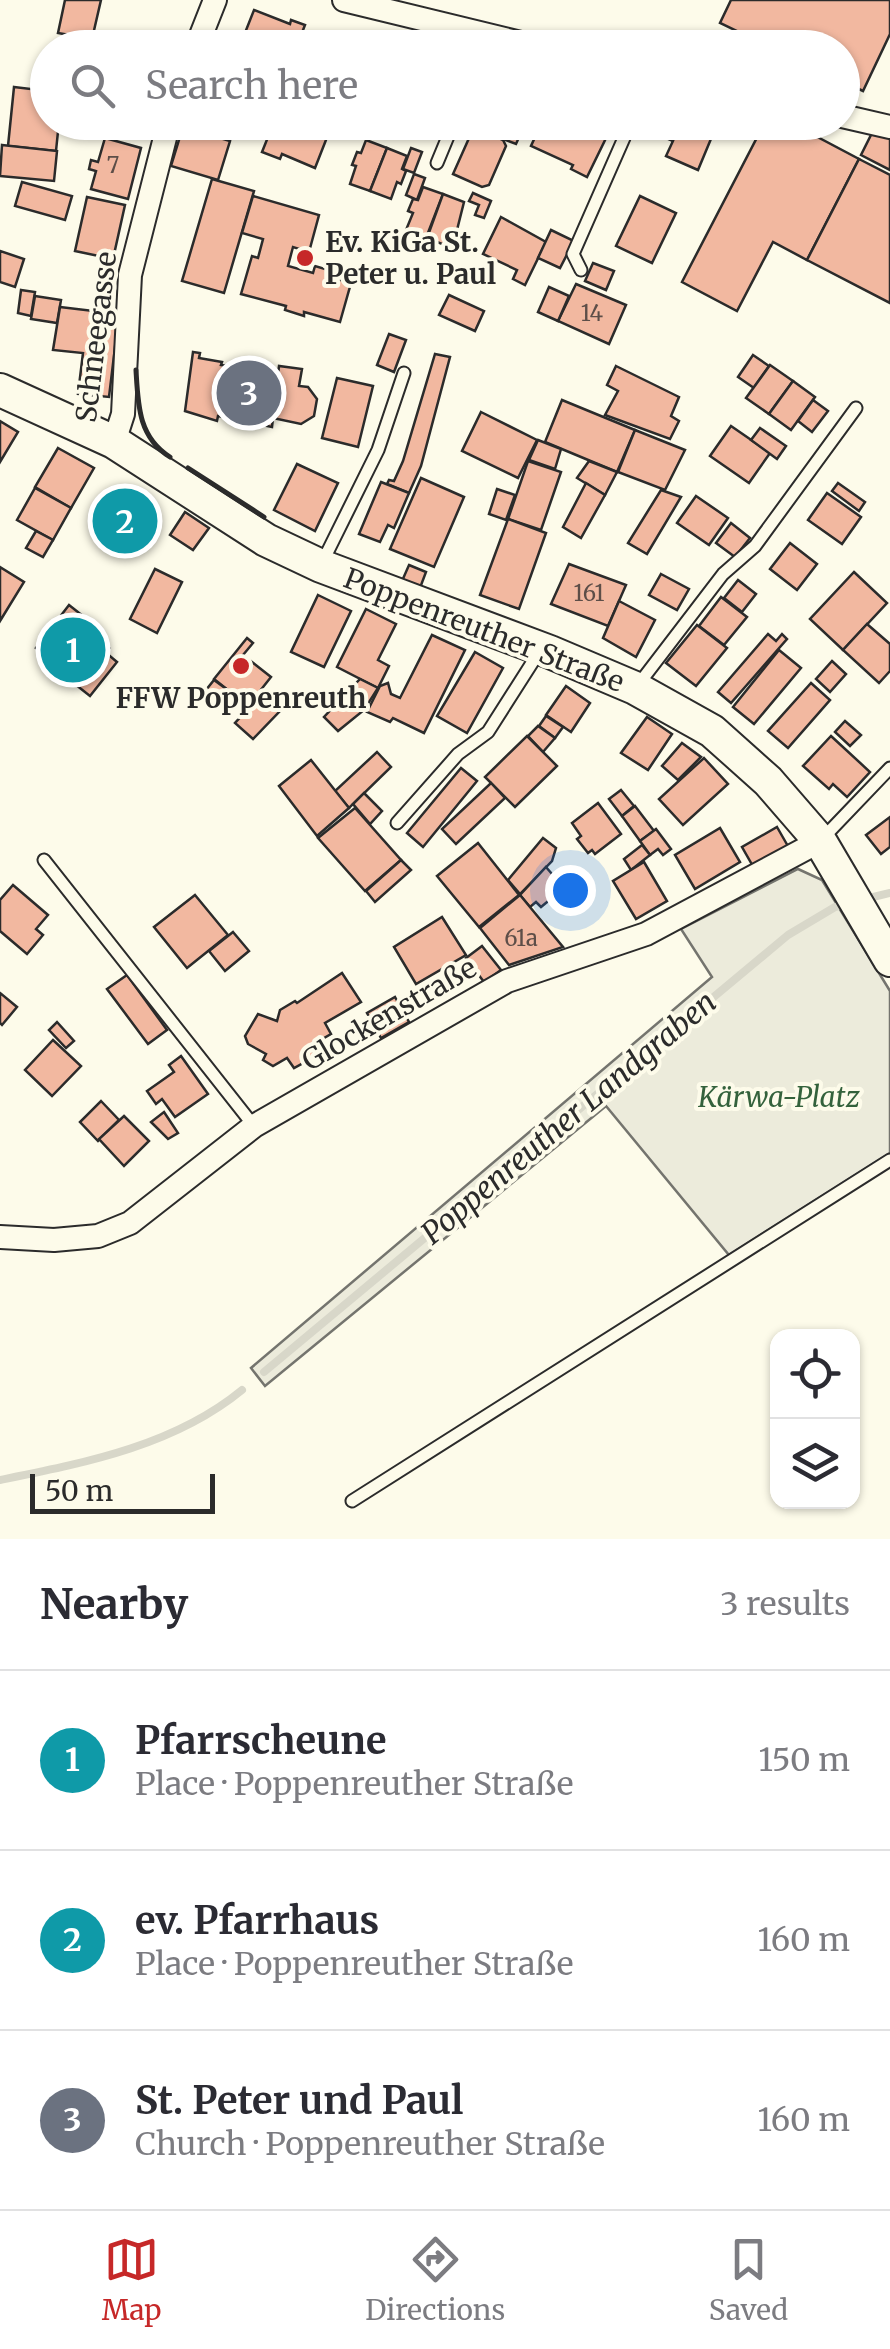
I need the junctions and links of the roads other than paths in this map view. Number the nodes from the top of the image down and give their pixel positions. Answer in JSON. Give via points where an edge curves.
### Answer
{"nodes":[{"id":1,"x":215,"y":0,"type":"edge"},
{"id":2,"x":344,"y":0,"type":"edge"},
{"id":3,"x":203,"y":30,"type":"edge"},
{"id":4,"x":445,"y":30,"type":"edge"},
{"id":5,"x":860,"y":120,"type":"edge"},
{"id":6,"x":890,"y":126,"type":"edge"},
{"id":7,"x":164,"y":140,"type":"edge"},
{"id":8,"x":447,"y":140,"type":"edge"},
{"id":9,"x":623,"y":140,"type":"edge"},
{"id":10,"x":438,"y":164,"type":"dead end"},
{"id":11,"x":580,"y":270,"type":"dead end"},
{"id":12,"x":404,"y":372,"type":"dead end"},
{"id":13,"x":0,"y":390,"type":"edge"},
{"id":14,"x":856,"y":408,"type":"dead end"},
{"id":15,"x":114,"y":442,"type":"junction"},
{"id":16,"x":320,"y":566,"type":"junction"},
{"id":17,"x":541,"y":649,"type":"junction"},
{"id":18,"x":635,"y":688,"type":"junction"},
{"id":19,"x":890,"y":768,"type":"edge"},
{"id":20,"x":397,"y":823,"type":"dead end"},
{"id":21,"x":820,"y":840,"type":"junction"},
{"id":22,"x":44,"y":860,"type":"dead end"},
{"id":23,"x":879,"y":934,"type":"edge"},
{"id":24,"x":254,"y":1126,"type":"junction"},
{"id":25,"x":890,"y":1160,"type":"edge"},
{"id":26,"x":0,"y":1237,"type":"edge"},
{"id":27,"x":352,"y":1501,"type":"dead end"}],
"edges":[{"from":1,"to":3,"type":"street"},
{"from":2,"to":4,"type":"street"},
{"from":5,"to":6,"type":"street"},
{"from":7,"to":15,"type":"street","name":"Schneegasse","via":[[130,276],[123,414]]},
{"from":8,"to":10,"type":"lane"},
{"from":9,"to":11,"type":"lane","via":[[573,254]]},
{"from":12,"to":16,"type":"lane","via":[[378,450]]},
{"from":13,"to":15,"type":"street","name":"Poppenreuther Straße"},
{"from":14,"to":18,"type":"lane","via":[[755,546],[723,574]]},
{"from":15,"to":16,"type":"street","name":"Poppenreuther Straße","via":[[266,540]]},
{"from":16,"to":17,"type":"street","name":"Poppenreuther Straße"},
{"from":17,"to":18,"type":"street","name":"Poppenreuther Straße"},
{"from":17,"to":20,"type":"lane","via":[[488,732],[458,754]]},
{"from":18,"to":21,"type":"street","name":"Poppenreuther Straße","via":[[712,730]]},
{"from":19,"to":21,"type":"lane"},
{"from":21,"to":23,"type":"street","name":"Poppenreuther Straße"},
{"from":21,"to":24,"type":"street","name":"Glockenstraße","via":[[646,934],[507,981]]},
{"from":22,"to":24,"type":"lane"},
{"from":24,"to":26,"type":"street","name":"Glockenstraße","via":[[130,1224],[98,1236]]},
{"from":25,"to":27,"type":"lane"}]}
